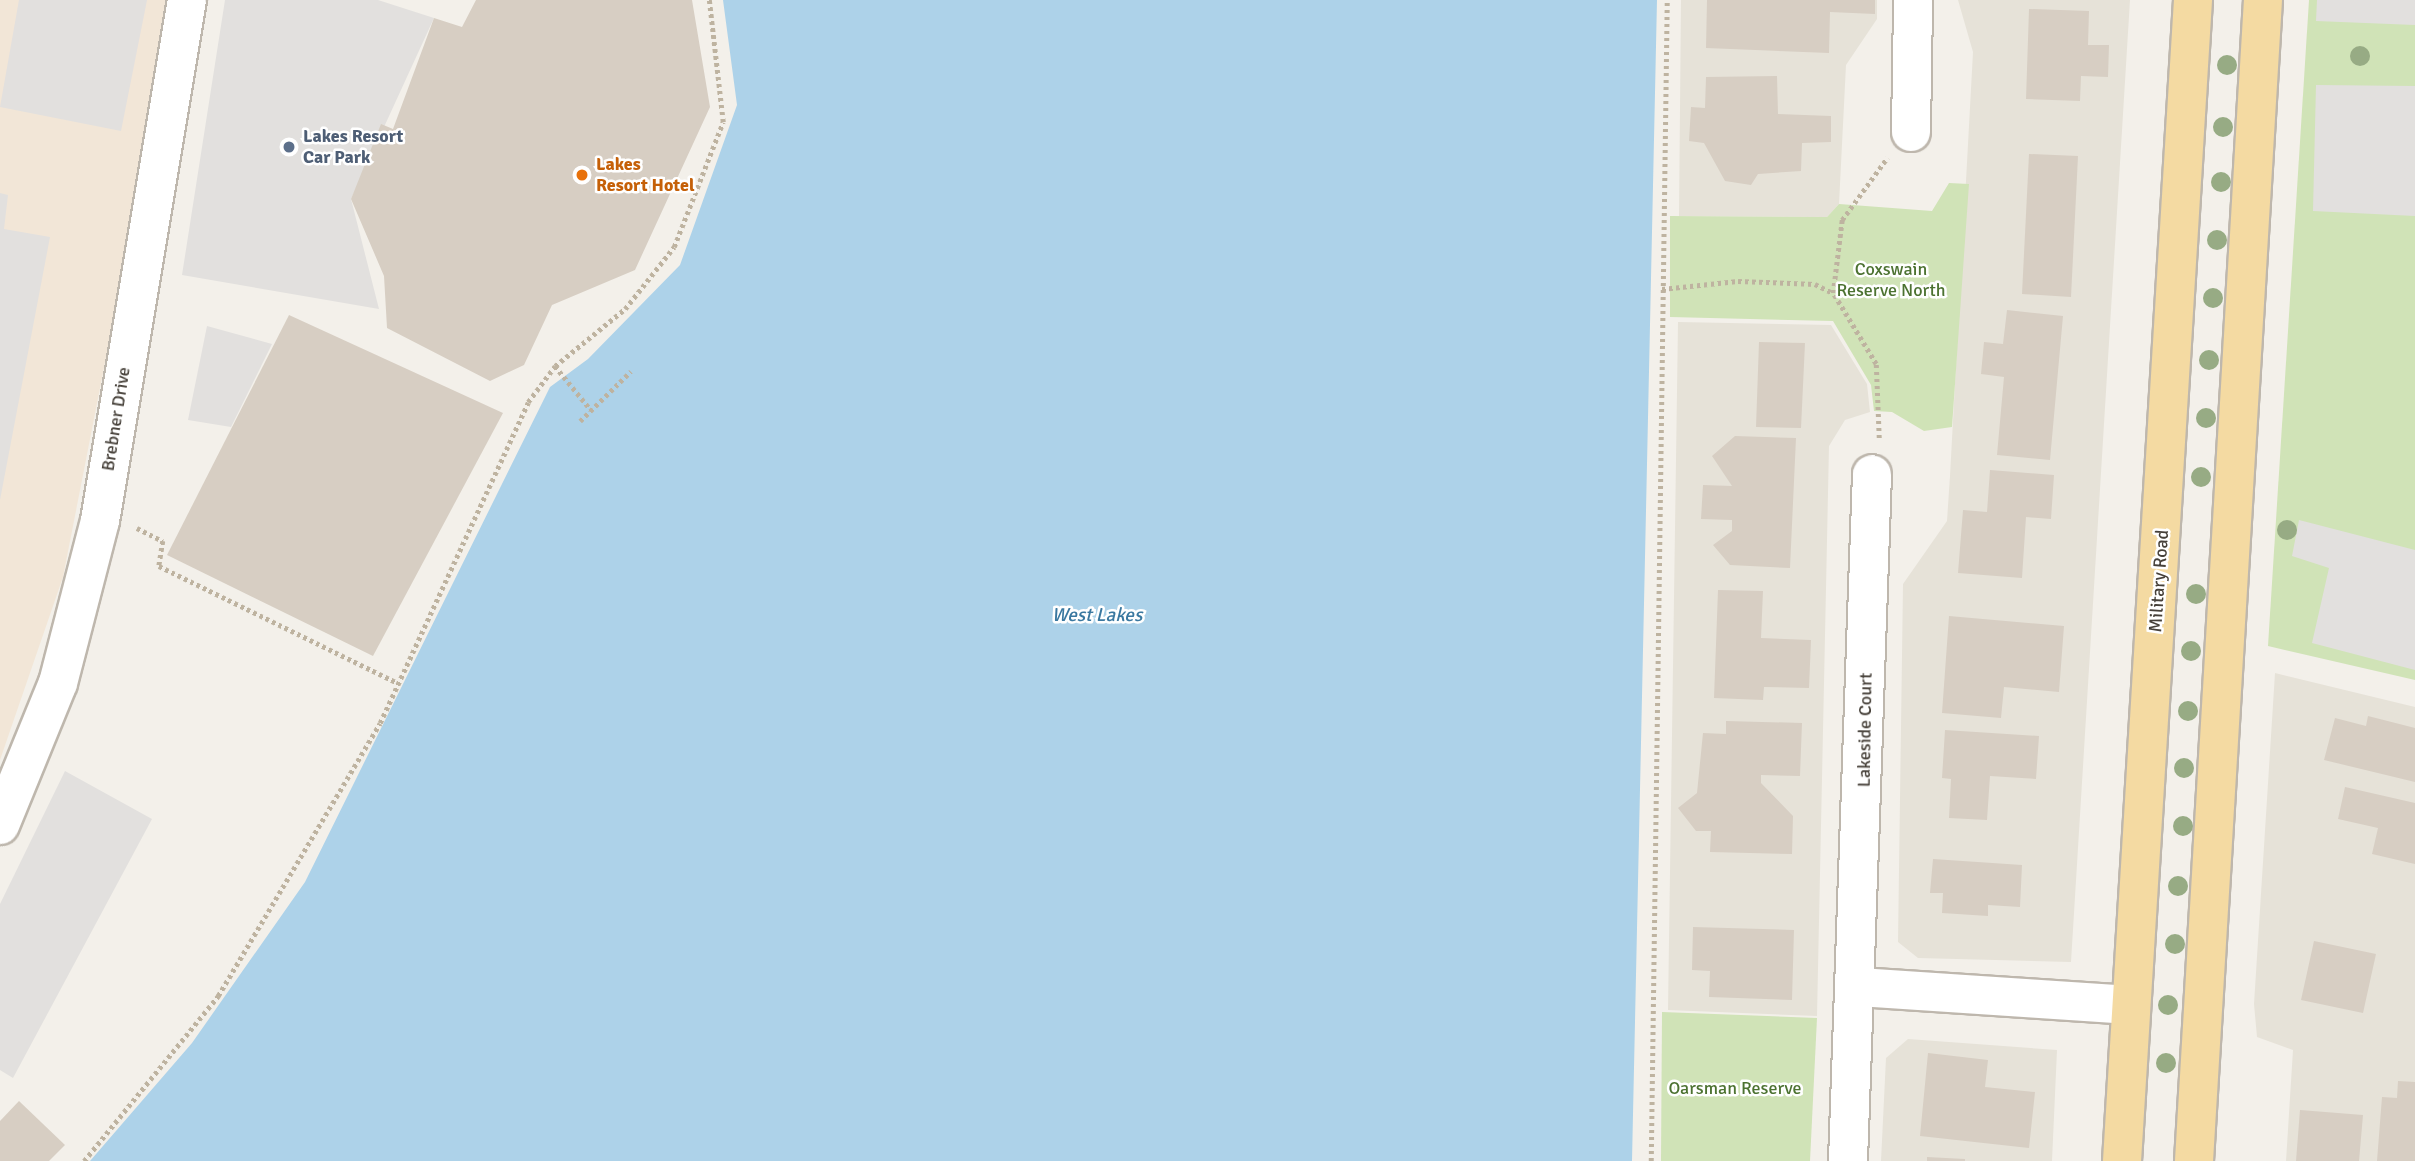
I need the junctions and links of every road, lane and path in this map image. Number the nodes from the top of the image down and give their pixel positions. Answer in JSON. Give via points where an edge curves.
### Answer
{"nodes":[{"id":1,"x":187,"y":0,"type":"edge"},
{"id":2,"x":709,"y":0,"type":"edge"},
{"id":3,"x":1667,"y":0,"type":"edge"},
{"id":4,"x":1913,"y":0,"type":"edge"},
{"id":5,"x":2193,"y":0,"type":"edge"},
{"id":6,"x":2263,"y":0,"type":"edge"},
{"id":7,"x":1912,"y":132,"type":"joint"},
{"id":8,"x":1662,"y":289,"type":"junction"},
{"id":9,"x":1833,"y":293,"type":"junction"},
{"id":10,"x":555,"y":366,"type":"junction"},
{"id":11,"x":631,"y":371,"type":"dead end"},
{"id":12,"x":592,"y":410,"type":"junction"},
{"id":13,"x":580,"y":421,"type":"dead end"},
{"id":14,"x":1872,"y":474,"type":"joint"},
{"id":15,"x":124,"y":521,"type":"dead end"},
{"id":16,"x":398,"y":683,"type":"junction"},
{"id":17,"x":0,"y":825,"type":"edge"},
{"id":18,"x":1859,"y":987,"type":"junction"},
{"id":19,"x":2130,"y":1005,"type":"junction"},
{"id":20,"x":84,"y":1161,"type":"edge"},
{"id":21,"x":1651,"y":1161,"type":"edge"},
{"id":22,"x":1848,"y":1161,"type":"edge"},
{"id":23,"x":2122,"y":1161,"type":"edge"},
{"id":24,"x":2193,"y":1161,"type":"edge"}],
"edges":[{"from":1,"to":17,"type":"street","name":"Brebner Drive","via":[[100,522],[58,683]]},
{"from":2,"to":10,"type":"path","via":[[723,122],[674,247],[625,309]]},
{"from":3,"to":8,"type":"path"},
{"from":4,"to":7,"type":"street"},
{"from":5,"to":19,"type":"main road","name":"Military Road"},
{"from":6,"to":24,"type":"main road"},
{"from":7,"to":9,"type":"path","via":[[1864,183],[1842,220]]},
{"from":8,"to":9,"type":"path","via":[[1738,281],[1815,284]]},
{"from":8,"to":21,"type":"path"},
{"from":9,"to":14,"type":"path","via":[[1876,364],[1883,419]]},
{"from":10,"to":12,"type":"path"},
{"from":10,"to":16,"type":"path","via":[[528,402]]},
{"from":11,"to":12,"type":"path"},
{"from":12,"to":13,"type":"path"},
{"from":14,"to":18,"type":"street","name":"Lakeside Court"},
{"from":15,"to":16,"type":"path","via":[[163,541],[159,566]]},
{"from":16,"to":20,"type":"path","via":[[218,996]]},
{"from":18,"to":19,"type":"street"},
{"from":18,"to":22,"type":"street","name":"Lakeside Court"},
{"from":19,"to":23,"type":"main road","name":"Military Road"}]}
